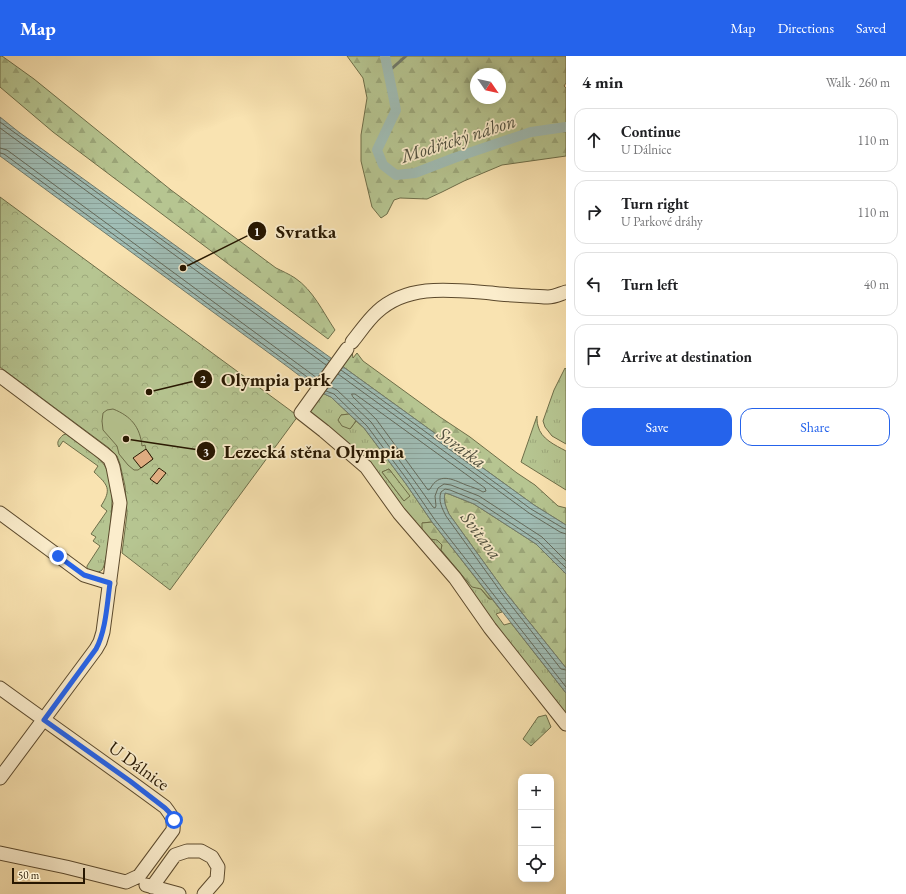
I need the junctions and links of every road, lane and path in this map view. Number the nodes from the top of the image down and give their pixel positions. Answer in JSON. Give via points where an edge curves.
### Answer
{"nodes":[{"id":1,"x":566,"y":292,"type":"edge"},
{"id":2,"x":0,"y":376,"type":"edge"},
{"id":3,"x":0,"y":513,"type":"edge"},
{"id":4,"x":110,"y":583,"type":"junction"},
{"id":5,"x":0,"y":688,"type":"edge"},
{"id":6,"x":44,"y":720,"type":"junction"},
{"id":7,"x":566,"y":724,"type":"edge"},
{"id":8,"x":0,"y":778,"type":"edge"},
{"id":9,"x":0,"y":853,"type":"edge"},
{"id":10,"x":126,"y":882,"type":"junction"},
{"id":11,"x":152,"y":886,"type":"junction"},
{"id":12,"x":179,"y":894,"type":"edge"},
{"id":13,"x":204,"y":894,"type":"edge"}],
"edges":[{"from":1,"to":7,"type":"street","via":[[550,297],[432,290],[391,301],[377,311],[301,413],[366,466],[399,513],[455,578],[490,628]]},
{"from":2,"to":4,"type":"street","via":[[110,459],[120,503]]},
{"from":3,"to":4,"type":"street","via":[[84,575]]},
{"from":4,"to":6,"type":"street","via":[[100,642]]},
{"from":5,"to":6,"type":"street","name":"U Dálnice"},
{"from":6,"to":8,"type":"street"},
{"from":6,"to":10,"type":"street","name":"U Dálnice","via":[[130,781],[165,808],[174,820],[173,830],[138,876]]},
{"from":9,"to":10,"type":"street"},
{"from":10,"to":11,"type":"street"},
{"from":11,"to":12,"type":"street"},
{"from":11,"to":13,"type":"street","via":[[174,855],[187,850],[201,850],[212,857],[218,867],[217,879]]}]}
